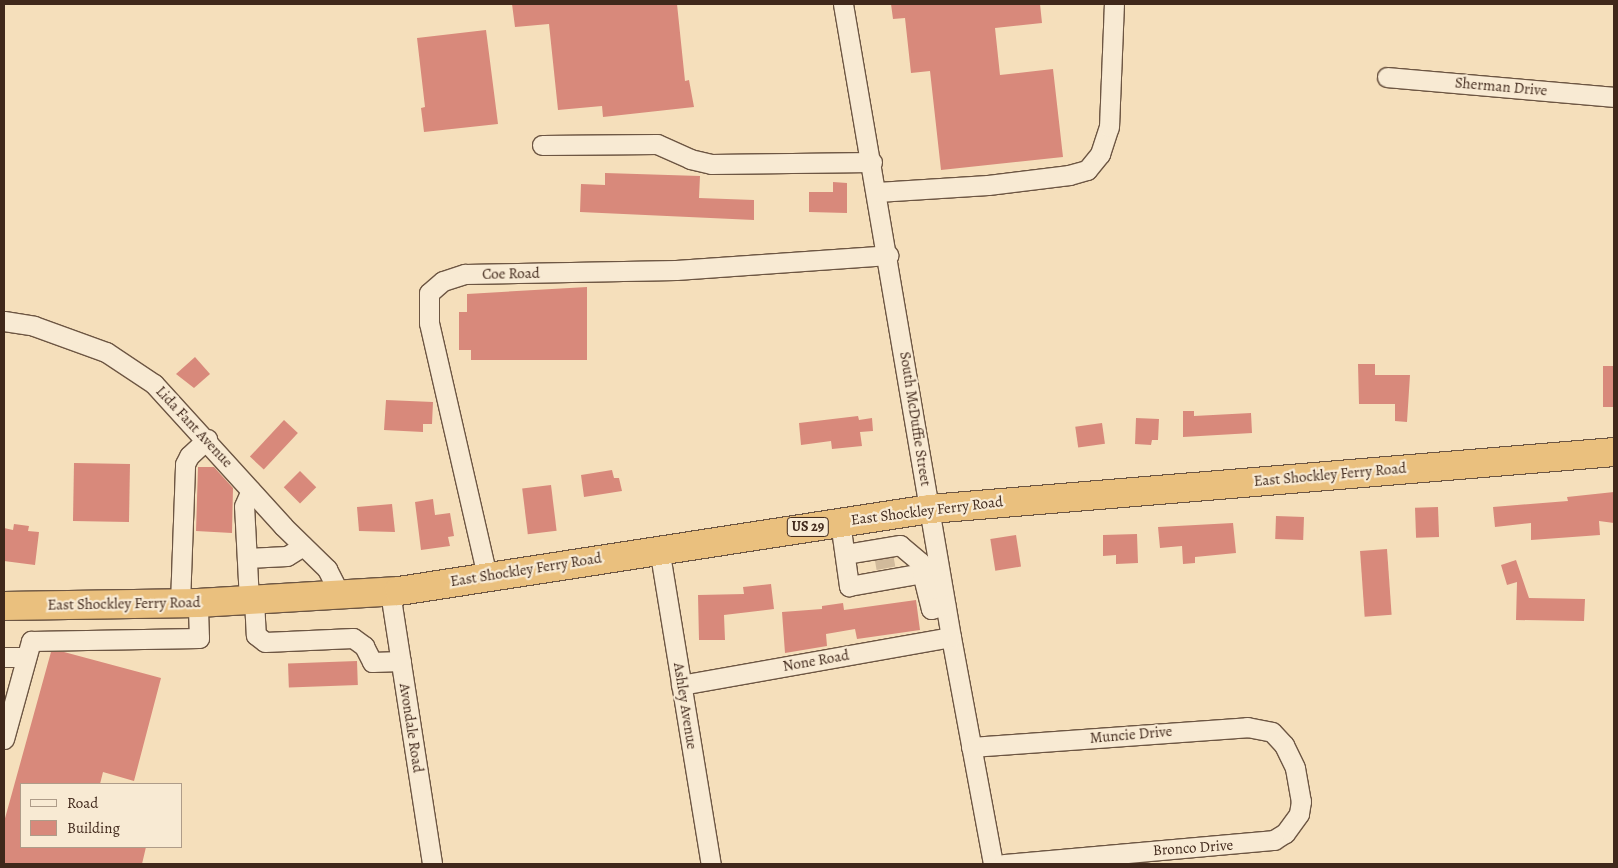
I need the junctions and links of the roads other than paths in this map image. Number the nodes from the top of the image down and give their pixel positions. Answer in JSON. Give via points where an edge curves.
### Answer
{"nodes":[{"id":1,"x":844,"y":4,"type":"edge"},
{"id":2,"x":1114,"y":4,"type":"edge"},
{"id":3,"x":1388,"y":77,"type":"dead end"},
{"id":4,"x":1614,"y":97,"type":"edge"},
{"id":5,"x":542,"y":145,"type":"dead end"},
{"id":6,"x":872,"y":162,"type":"junction"},
{"id":7,"x":877,"y":192,"type":"junction"},
{"id":8,"x":888,"y":255,"type":"junction"},
{"id":9,"x":4,"y":321,"type":"edge"},
{"id":10,"x":207,"y":440,"type":"junction"},
{"id":11,"x":1614,"y":452,"type":"edge"},
{"id":12,"x":251,"y":490,"type":"junction"},
{"id":13,"x":930,"y":509,"type":"junction"},
{"id":14,"x":840,"y":522,"type":"junction"},
{"id":15,"x":303,"y":546,"type":"junction"},
{"id":16,"x":659,"y":548,"type":"junction"},
{"id":17,"x":845,"y":554,"type":"junction"},
{"id":18,"x":246,"y":558,"type":"junction"},
{"id":19,"x":884,"y":562,"type":"junction"},
{"id":20,"x":931,"y":572,"type":"junction"},
{"id":21,"x":487,"y":576,"type":"junction"},
{"id":22,"x":390,"y":592,"type":"junction"},
{"id":23,"x":340,"y":595,"type":"junction"},
{"id":24,"x":252,"y":600,"type":"junction"},
{"id":25,"x":189,"y":603,"type":"junction"},
{"id":26,"x":4,"y":606,"type":"edge"},
{"id":27,"x":951,"y":637,"type":"junction"},
{"id":28,"x":4,"y":657,"type":"edge"},
{"id":29,"x":26,"y":658,"type":"junction"},
{"id":30,"x":401,"y":661,"type":"junction"},
{"id":31,"x":682,"y":685,"type":"junction"},
{"id":32,"x":4,"y":739,"type":"edge"},
{"id":33,"x":1284,"y":745,"type":"joint"},
{"id":34,"x":972,"y":747,"type":"junction"},
{"id":35,"x":432,"y":864,"type":"edge"},
{"id":36,"x":711,"y":864,"type":"edge"},
{"id":37,"x":993,"y":864,"type":"edge"},
{"id":38,"x":1003,"y":864,"type":"edge"}],
"edges":[{"from":1,"to":6,"type":"street","name":"South McDuffie Street"},
{"from":2,"to":7,"type":"street","via":[[1110,127],[1100,154],[1087,170],[988,185]]},
{"from":3,"to":4,"type":"street","name":"Sherman Drive"},
{"from":5,"to":6,"type":"street","via":[[657,144],[690,159],[711,164]]},
{"from":6,"to":7,"type":"street","name":"South McDuffie Street"},
{"from":7,"to":8,"type":"street","name":"South McDuffie Street"},
{"from":8,"to":13,"type":"street","name":"South McDuffie Street"},
{"from":8,"to":21,"type":"street","name":"Coe Road","via":[[676,270],[465,274],[444,280],[430,292],[429,323]]},
{"from":9,"to":10,"type":"street","name":"Lida Fant Avenue","via":[[66,337],[131,366],[154,384]]},
{"from":10,"to":12,"type":"street","name":"Lida Fant Avenue"},
{"from":10,"to":25,"type":"street","via":[[185,464]]},
{"from":11,"to":13,"type":"highway","name":"East Shockley Ferry Road","number":"US 29"},
{"from":12,"to":15,"type":"street","name":"Lida Fant Avenue"},
{"from":12,"to":18,"type":"street","via":[[244,506]]},
{"from":13,"to":14,"type":"highway","name":"East Shockley Ferry Road","number":"US 29"},
{"from":13,"to":20,"type":"street","name":"South McDuffie Street"},
{"from":14,"to":16,"type":"highway","name":"East Shockley Ferry Road","number":"US 29"},
{"from":14,"to":17,"type":"street"},
{"from":15,"to":18,"type":"street","via":[[288,556]]},
{"from":15,"to":23,"type":"street","name":"Lida Fant Avenue","via":[[327,569]]},
{"from":16,"to":21,"type":"highway","name":"East Shockley Ferry Road","number":"US 29"},
{"from":16,"to":31,"type":"street","name":"Ashley Avenue"},
{"from":17,"to":19,"type":"street"},
{"from":17,"to":19,"type":"street","via":[[849,586]]},
{"from":18,"to":24,"type":"street"},
{"from":19,"to":20,"type":"street"},
{"from":19,"to":20,"type":"street","via":[[900,545]]},
{"from":20,"to":27,"type":"street","name":"South McDuffie Street","via":[[945,605]]},
{"from":21,"to":22,"type":"highway","name":"East Shockley Ferry Road","number":"US 29"},
{"from":22,"to":23,"type":"highway","name":"East Shockley Ferry Road","number":"US 29"},
{"from":22,"to":30,"type":"street","name":"Avondale Road"},
{"from":23,"to":24,"type":"highway","name":"East Shockley Ferry Road","number":"US 29"},
{"from":24,"to":25,"type":"highway","name":"East Shockley Ferry Road","number":"US 29"},
{"from":24,"to":30,"type":"street","via":[[256,634],[265,642],[353,638],[364,646],[372,662]]},
{"from":25,"to":26,"type":"highway","name":"East Shockley Ferry Road","number":"US 29"},
{"from":25,"to":29,"type":"street","via":[[199,638],[31,641]]},
{"from":27,"to":31,"type":"street","name":"None Road"},
{"from":27,"to":34,"type":"street","name":"South McDuffie Street"},
{"from":28,"to":29,"type":"street"},
{"from":29,"to":32,"type":"street"},
{"from":30,"to":35,"type":"street","name":"Avondale Road"},
{"from":31,"to":36,"type":"street","name":"Ashley Avenue"},
{"from":33,"to":34,"type":"street","name":"Muncie Drive","via":[[1272,732],[1247,727]]},
{"from":33,"to":38,"type":"street","name":"Bronco Drive","via":[[1295,768],[1299,814],[1285,833],[1274,840]]},
{"from":34,"to":37,"type":"street","name":"South McDuffie Street"}]}
